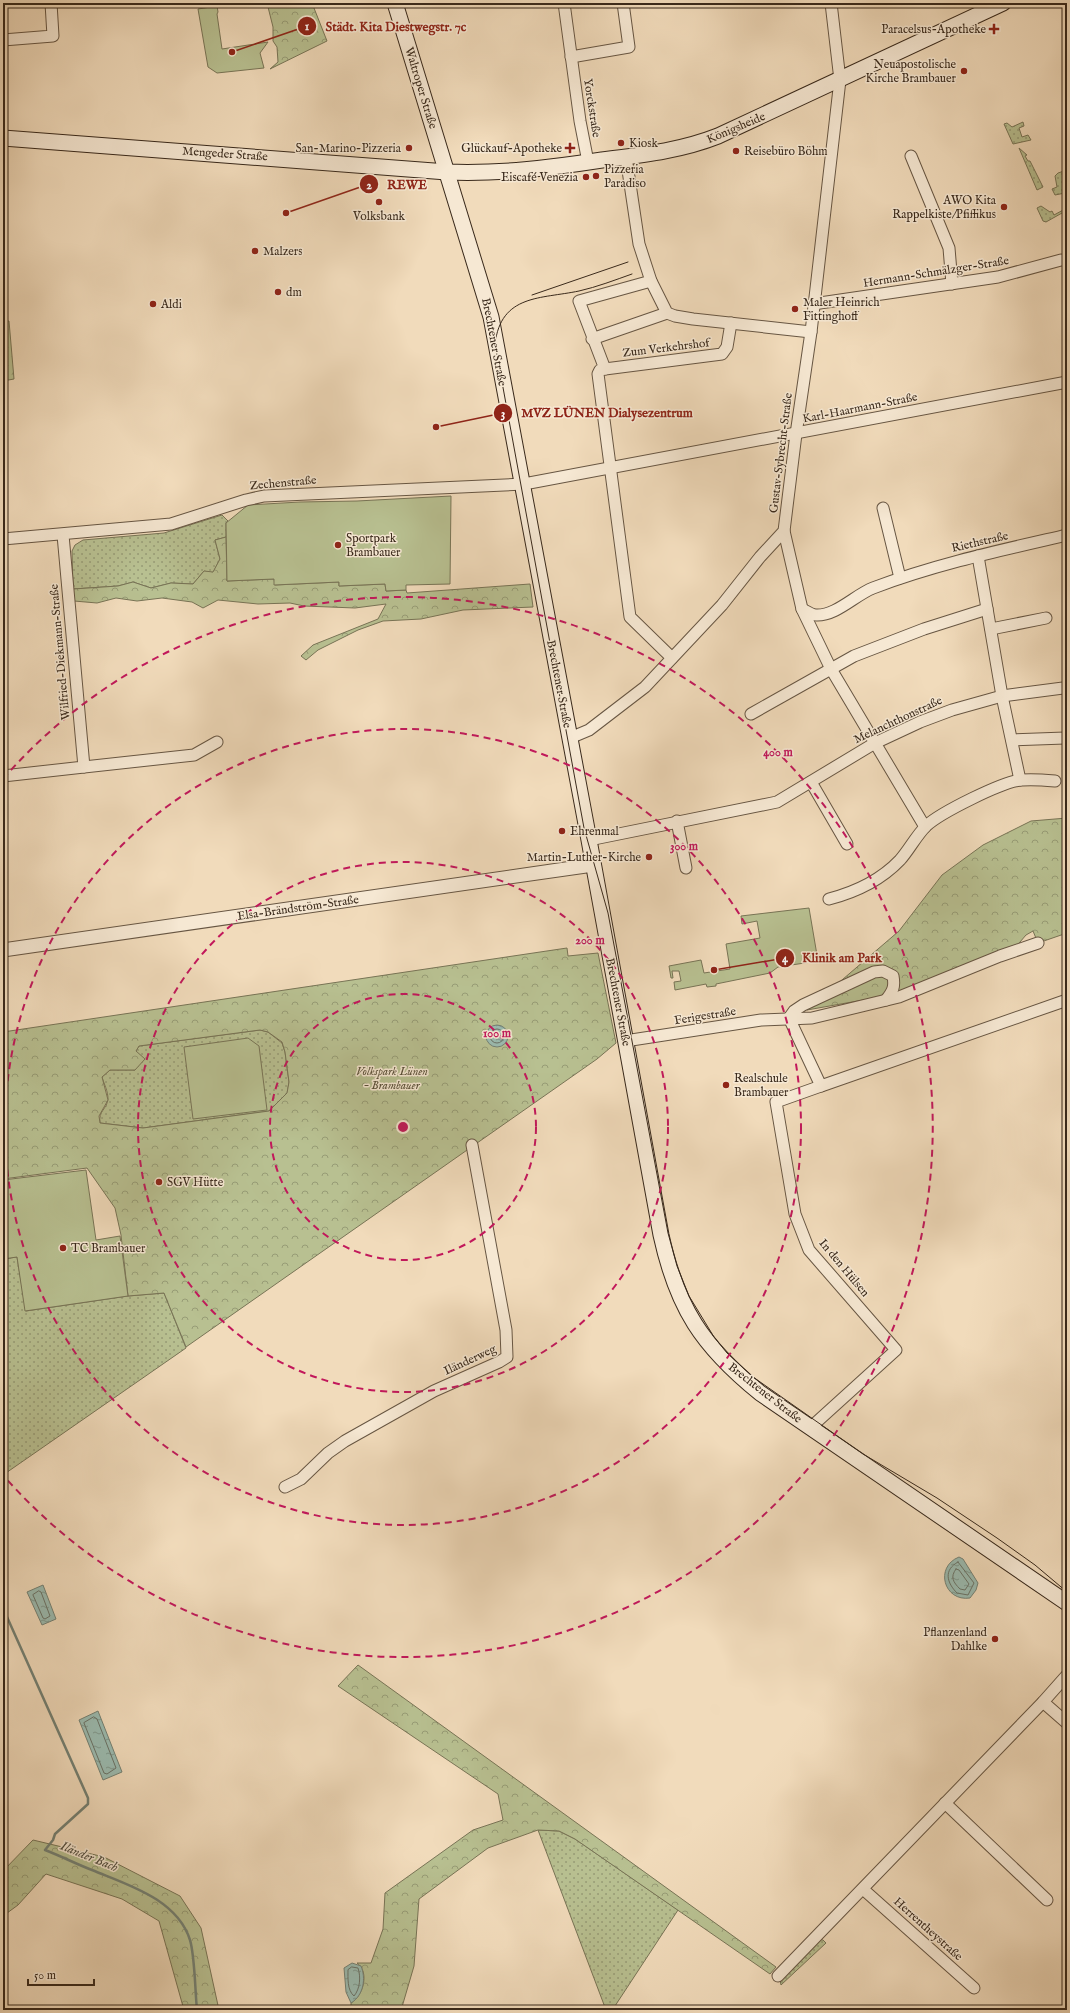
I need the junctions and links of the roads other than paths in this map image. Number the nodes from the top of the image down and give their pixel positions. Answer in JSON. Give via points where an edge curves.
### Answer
{"nodes":[{"id":1,"x":51,"y":3,"type":"edge"},
{"id":2,"x":395,"y":3,"type":"edge"},
{"id":3,"x":564,"y":3,"type":"edge"},
{"id":4,"x":623,"y":3,"type":"edge"},
{"id":5,"x":831,"y":3,"type":"edge"},
{"id":6,"x":1003,"y":3,"type":"edge"},
{"id":7,"x":3,"y":40,"type":"edge"},
{"id":8,"x":572,"y":57,"type":"junction"},
{"id":9,"x":840,"y":80,"type":"junction"},
{"id":10,"x":3,"y":138,"type":"edge"},
{"id":11,"x":911,"y":156,"type":"dead end"},
{"id":12,"x":626,"y":157,"type":"junction"},
{"id":13,"x":588,"y":162,"type":"junction"},
{"id":14,"x":447,"y":172,"type":"junction"},
{"id":15,"x":1061,"y":260,"type":"dead end"},
{"id":16,"x":651,"y":280,"type":"junction"},
{"id":17,"x":952,"y":284,"type":"junction"},
{"id":18,"x":813,"y":304,"type":"junction"},
{"id":19,"x":667,"y":312,"type":"junction"},
{"id":20,"x":731,"y":323,"type":"junction"},
{"id":21,"x":811,"y":332,"type":"junction"},
{"id":22,"x":592,"y":339,"type":"junction"},
{"id":23,"x":601,"y":372,"type":"junction"},
{"id":24,"x":1067,"y":382,"type":"edge"},
{"id":25,"x":796,"y":434,"type":"junction"},
{"id":26,"x":610,"y":469,"type":"junction"},
{"id":27,"x":522,"y":485,"type":"junction"},
{"id":28,"x":883,"y":508,"type":"dead end"},
{"id":29,"x":784,"y":531,"type":"junction"},
{"id":30,"x":63,"y":535,"type":"junction"},
{"id":31,"x":1067,"y":535,"type":"edge"},
{"id":32,"x":3,"y":539,"type":"edge"},
{"id":33,"x":978,"y":556,"type":"junction"},
{"id":34,"x":900,"y":578,"type":"junction"},
{"id":35,"x":802,"y":609,"type":"junction"},
{"id":36,"x":987,"y":609,"type":"junction"},
{"id":37,"x":1046,"y":618,"type":"dead end"},
{"id":38,"x":991,"y":629,"type":"junction"},
{"id":39,"x":672,"y":658,"type":"junction"},
{"id":40,"x":831,"y":669,"type":"junction"},
{"id":41,"x":1063,"y":688,"type":"dead end"},
{"id":42,"x":1002,"y":696,"type":"junction"},
{"id":43,"x":751,"y":714,"type":"dead end"},
{"id":44,"x":570,"y":738,"type":"junction"},
{"id":45,"x":1065,"y":738,"type":"dead end"},
{"id":46,"x":1012,"y":740,"type":"junction"},
{"id":47,"x":217,"y":742,"type":"dead end"},
{"id":48,"x":875,"y":743,"type":"junction"},
{"id":49,"x":84,"y":767,"type":"junction"},
{"id":50,"x":3,"y":776,"type":"edge"},
{"id":51,"x":1020,"y":780,"type":"junction"},
{"id":52,"x":1055,"y":781,"type":"dead end"},
{"id":53,"x":811,"y":782,"type":"junction"},
{"id":54,"x":677,"y":821,"type":"junction"},
{"id":55,"x":925,"y":827,"type":"junction"},
{"id":56,"x":589,"y":840,"type":"junction"},
{"id":57,"x":847,"y":844,"type":"dead end"},
{"id":58,"x":593,"y":865,"type":"junction"},
{"id":59,"x":686,"y":868,"type":"dead end"},
{"id":60,"x":829,"y":899,"type":"dead end"},
{"id":61,"x":1038,"y":943,"type":"dead end"},
{"id":62,"x":3,"y":950,"type":"edge"},
{"id":63,"x":886,"y":1000,"type":"junction"},
{"id":64,"x":1067,"y":1000,"type":"edge"},
{"id":65,"x":789,"y":1018,"type":"junction"},
{"id":66,"x":625,"y":1041,"type":"junction"},
{"id":67,"x":821,"y":1086,"type":"junction"},
{"id":68,"x":472,"y":1145,"type":"dead end"},
{"id":69,"x":810,"y":1428,"type":"junction"},
{"id":70,"x":285,"y":1487,"type":"dead end"},
{"id":71,"x":1067,"y":1603,"type":"edge"},
{"id":72,"x":1067,"y":1675,"type":"edge"},
{"id":73,"x":1043,"y":1702,"type":"junction"},
{"id":74,"x":1067,"y":1723,"type":"edge"},
{"id":75,"x":945,"y":1803,"type":"junction"},
{"id":76,"x":864,"y":1890,"type":"junction"},
{"id":77,"x":1047,"y":1900,"type":"dead end"},
{"id":78,"x":778,"y":1976,"type":"dead end"},
{"id":79,"x":974,"y":1988,"type":"dead end"}],
"edges":[{"from":1,"to":7,"type":"street","via":[[53,36]]},
{"from":2,"to":14,"type":"main road","name":"Waltroper Straße"},
{"from":3,"to":8,"type":"street","name":"Yorckstraße"},
{"from":4,"to":8,"type":"street","via":[[629,47]]},
{"from":5,"to":9,"type":"street","name":"Gustav-Sybrecht-Straße"},
{"from":6,"to":9,"type":"main road","name":"Königsheide"},
{"from":8,"to":13,"type":"street","name":"Yorckstraße"},
{"from":9,"to":12,"type":"main road","name":"Königsheide","via":[[708,140],[676,149]]},
{"from":9,"to":18,"type":"street","name":"Gustav-Sybrecht-Straße"},
{"from":10,"to":14,"type":"main road","name":"Mengeder Straße"},
{"from":11,"to":17,"type":"street","via":[[950,248]]},
{"from":12,"to":13,"type":"main road","name":"Königsheide"},
{"from":12,"to":16,"type":"street","via":[[639,244]]},
{"from":13,"to":14,"type":"main road","name":"Königsheide","via":[[516,172]]},
{"from":14,"to":27,"type":"main road","name":"Brechtener Straße","via":[[491,317]]},
{"from":15,"to":17,"type":"street","name":"Hermann-Schmälzger-Straße","via":[[998,277]]},
{"from":16,"to":19,"type":"street"},
{"from":16,"to":22,"type":"street","via":[[579,302]]},
{"from":17,"to":18,"type":"street","name":"Hermann-Schmälzger-Straße"},
{"from":18,"to":21,"type":"street","name":"Gustav-Sybrecht-Straße"},
{"from":19,"to":20,"type":"street","name":"Zum Verkehrshof","via":[[675,316]]},
{"from":19,"to":22,"type":"street","name":"Zum Verkehrshof"},
{"from":20,"to":21,"type":"street","name":"Zum Verkehrshof"},
{"from":20,"to":23,"type":"street","name":"Zum Verkehrshof","via":[[727,347],[722,354]]},
{"from":21,"to":25,"type":"street","name":"Gustav-Sybrecht-Straße"},
{"from":22,"to":23,"type":"street"},
{"from":23,"to":26,"type":"street"},
{"from":24,"to":25,"type":"street","name":"Karl-Haarmann-Straße"},
{"from":25,"to":26,"type":"street","name":"Karl-Haarmann-Straße"},
{"from":25,"to":29,"type":"street","name":"Gustav-Sybrecht-Straße"},
{"from":26,"to":27,"type":"street","name":"Karl-Haarmann-Straße"},
{"from":26,"to":39,"type":"street","via":[[630,617]]},
{"from":27,"to":30,"type":"street","name":"Zechenstraße","via":[[264,496],[171,524]]},
{"from":27,"to":44,"type":"main road","name":"Brechtener Straße"},
{"from":28,"to":34,"type":"street"},
{"from":29,"to":35,"type":"street"},
{"from":29,"to":39,"type":"street","name":"Gustav-Sybrecht-Straße"},
{"from":30,"to":32,"type":"street","name":"Zechenstraße"},
{"from":30,"to":49,"type":"street","name":"Wilfried-Diekmann-Straße"},
{"from":31,"to":33,"type":"street","name":"Riethstraße"},
{"from":33,"to":34,"type":"street","name":"Riethstraße"},
{"from":33,"to":36,"type":"street"},
{"from":34,"to":35,"type":"street","name":"Riethstraße","via":[[870,589],[830,612],[815,615]]},
{"from":35,"to":40,"type":"street"},
{"from":36,"to":38,"type":"street"},
{"from":36,"to":40,"type":"street","via":[[868,650]]},
{"from":37,"to":38,"type":"street"},
{"from":38,"to":42,"type":"street"},
{"from":39,"to":44,"type":"street","name":"Gustav-Sybrecht-Straße","via":[[645,687],[589,730]]},
{"from":40,"to":43,"type":"street"},
{"from":40,"to":48,"type":"street"},
{"from":41,"to":42,"type":"street","name":"Melanchthonstraße"},
{"from":42,"to":46,"type":"street"},
{"from":42,"to":48,"type":"street","name":"Melanchthonstraße","via":[[952,710]]},
{"from":44,"to":56,"type":"main road","name":"Brechtener Straße"},
{"from":45,"to":46,"type":"street"},
{"from":46,"to":51,"type":"street"},
{"from":47,"to":49,"type":"street","via":[[194,755]]},
{"from":48,"to":53,"type":"street","name":"Melanchthonstraße"},
{"from":48,"to":55,"type":"street"},
{"from":49,"to":50,"type":"street"},
{"from":51,"to":52,"type":"street"},
{"from":51,"to":55,"type":"street","via":[[981,795],[940,816]]},
{"from":53,"to":54,"type":"street","name":"Melanchthonstraße","via":[[777,802]]},
{"from":53,"to":57,"type":"street"},
{"from":54,"to":56,"type":"street","name":"Melanchthonstraße"},
{"from":54,"to":59,"type":"street"},
{"from":55,"to":60,"type":"street","via":[[899,860],[870,885]]},
{"from":56,"to":58,"type":"main road","name":"Brechtener Straße"},
{"from":58,"to":62,"type":"street","name":"Elsa-Brändström-Straße"},
{"from":58,"to":66,"type":"main road","name":"Brechtener Straße"},
{"from":61,"to":63,"type":"street","name":"Ferigestraße"},
{"from":63,"to":65,"type":"street","name":"Ferigestraße","via":[[812,1018]]},
{"from":63,"to":65,"type":"street","via":[[895,985],[893,976],[883,970],[863,976],[825,994],[794,1011]]},
{"from":64,"to":67,"type":"street","name":"In den Hülsen"},
{"from":65,"to":66,"type":"street","name":"Ferigestraße"},
{"from":65,"to":67,"type":"street"},
{"from":66,"to":69,"type":"main road","name":"Brechtener Straße","via":[[663,1247],[683,1304],[707,1342],[727,1364],[760,1393]]},
{"from":67,"to":69,"type":"street","name":"In den Hülsen","via":[[776,1102],[795,1214],[809,1250],[896,1350]]},
{"from":68,"to":70,"type":"street","name":"Iländerweg","via":[[506,1330],[507,1357],[434,1391],[352,1437],[328,1453],[301,1479]]},
{"from":69,"to":71,"type":"main road","name":"Brechtener Straße"},
{"from":72,"to":73,"type":"street"},
{"from":73,"to":74,"type":"street"},
{"from":73,"to":75,"type":"street"},
{"from":75,"to":76,"type":"street"},
{"from":75,"to":77,"type":"street"},
{"from":76,"to":78,"type":"street"},
{"from":76,"to":79,"type":"street","name":"Herrentheystraße"}]}
